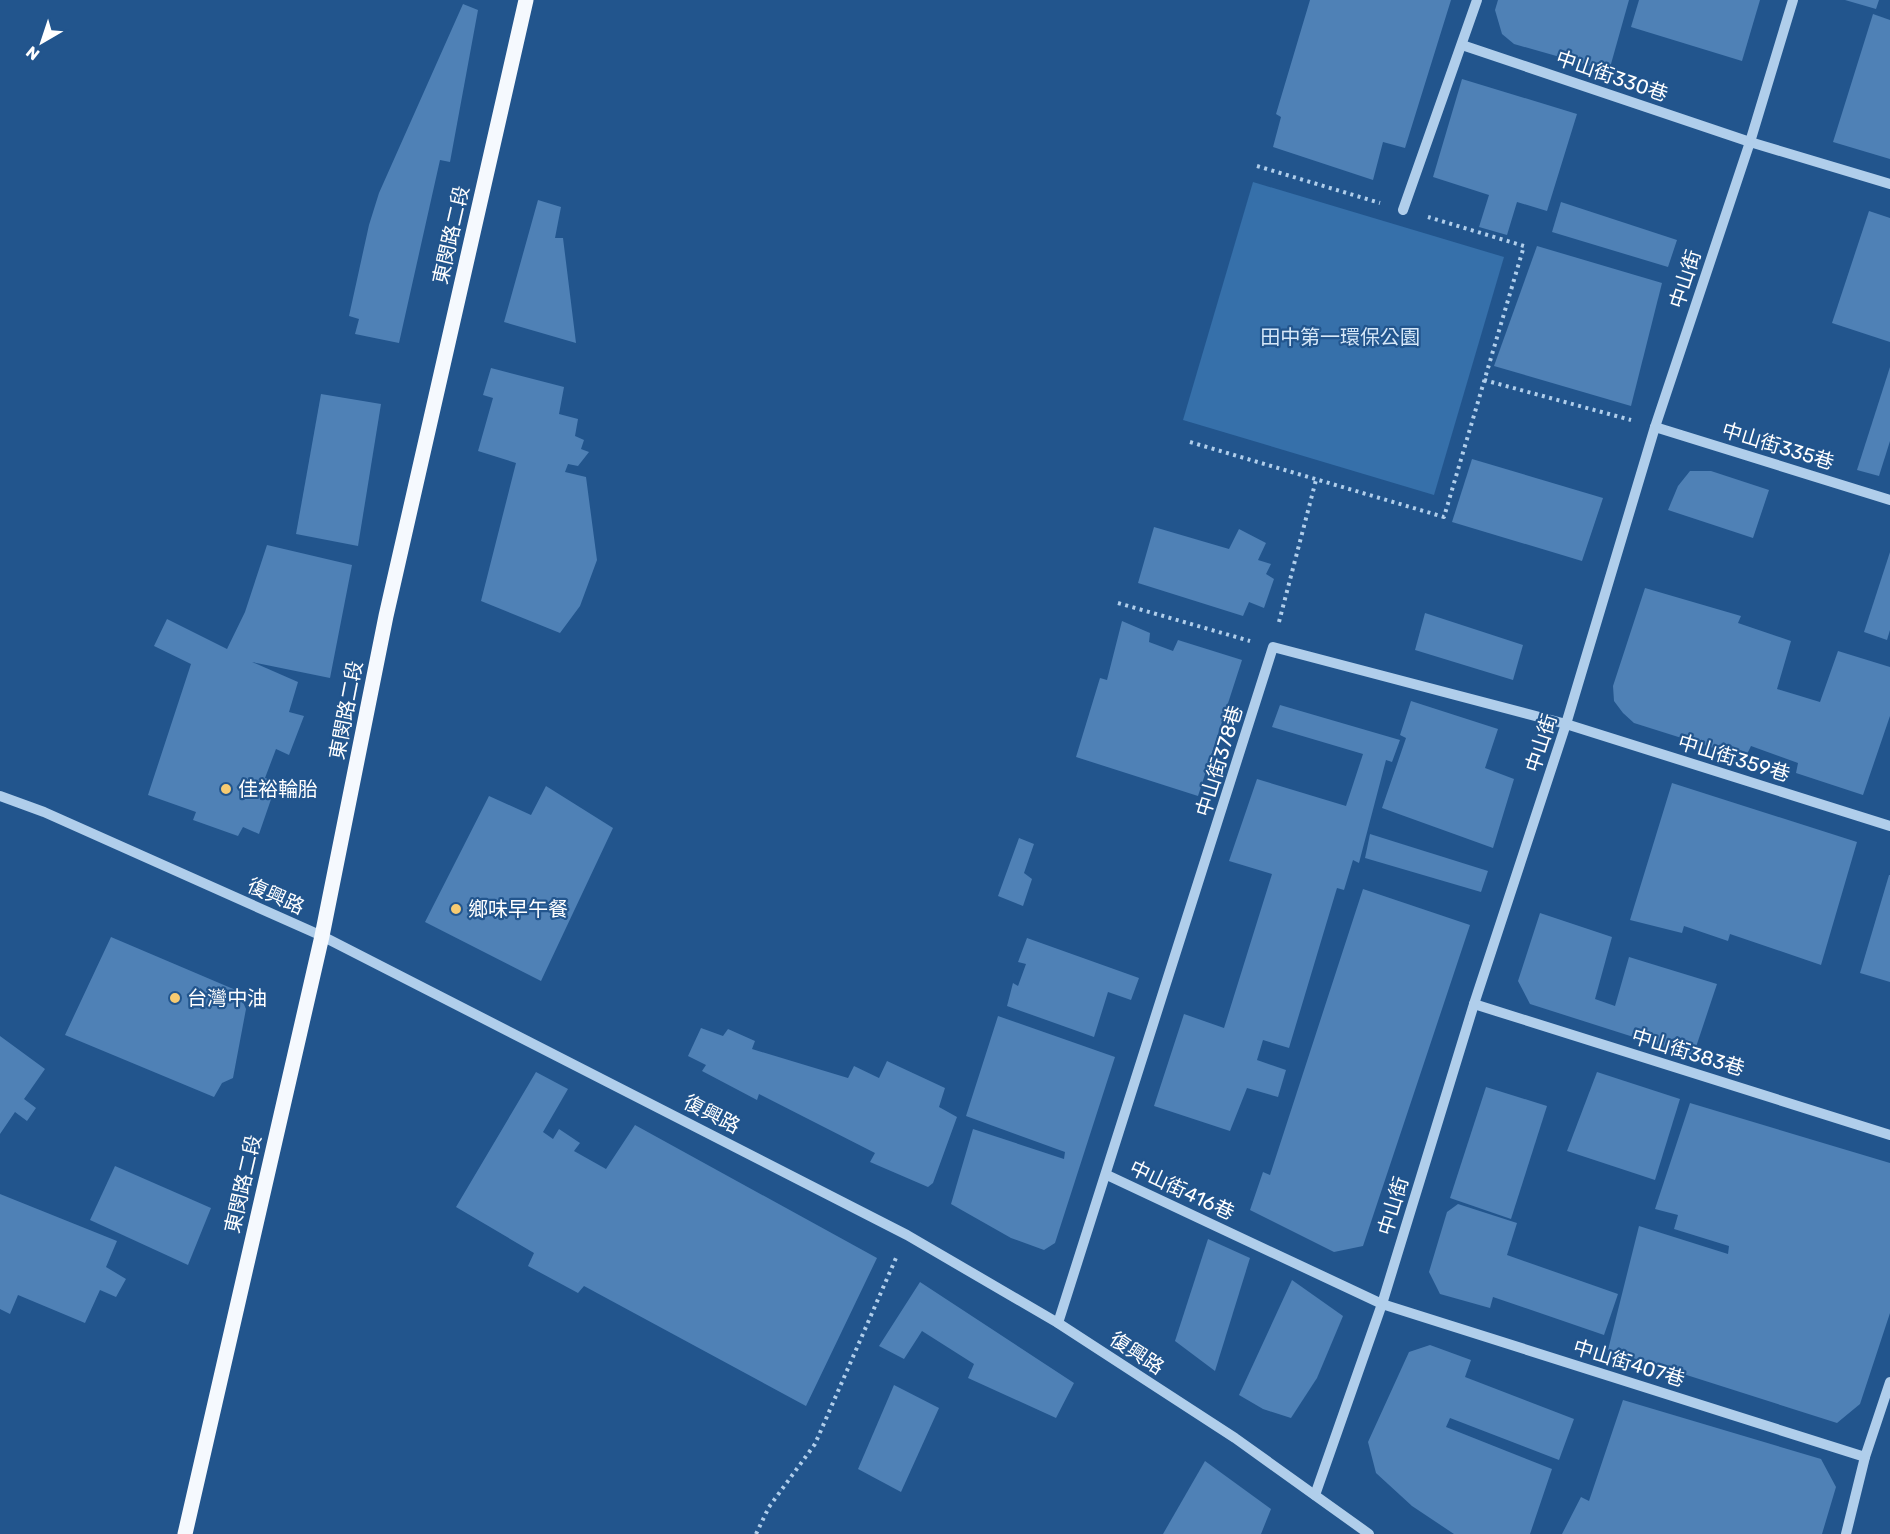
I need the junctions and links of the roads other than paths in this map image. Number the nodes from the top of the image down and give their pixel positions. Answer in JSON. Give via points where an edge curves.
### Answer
{"nodes":[{"id":1,"x":526,"y":0,"type":"edge"},
{"id":2,"x":1477,"y":0,"type":"edge"},
{"id":3,"x":1792,"y":0,"type":"edge"},
{"id":4,"x":1462,"y":45,"type":"junction"},
{"id":5,"x":1750,"y":142,"type":"junction"},
{"id":6,"x":1890,"y":184,"type":"edge"},
{"id":7,"x":1404,"y":210,"type":"road end"},
{"id":8,"x":1655,"y":427,"type":"junction"},
{"id":9,"x":1890,"y":500,"type":"edge"},
{"id":10,"x":1566,"y":724,"type":"junction"},
{"id":11,"x":0,"y":796,"type":"edge"},
{"id":12,"x":1890,"y":826,"type":"edge"},
{"id":13,"x":322,"y":936,"type":"junction"},
{"id":14,"x":1474,"y":1004,"type":"junction"},
{"id":15,"x":1890,"y":1135,"type":"edge"},
{"id":16,"x":1107,"y":1174,"type":"junction"},
{"id":17,"x":1382,"y":1304,"type":"junction"},
{"id":18,"x":1058,"y":1323,"type":"junction"},
{"id":19,"x":1890,"y":1382,"type":"edge"},
{"id":20,"x":1865,"y":1457,"type":"junction"},
{"id":21,"x":1315,"y":1495,"type":"junction"},
{"id":22,"x":184,"y":1534,"type":"edge"},
{"id":23,"x":1369,"y":1534,"type":"edge"},
{"id":24,"x":1846,"y":1534,"type":"edge"}],
"edges":[{"from":1,"to":13,"type":"main road","name":"東閔路二段","via":[[386,616]]},
{"from":2,"to":4,"type":"street"},
{"from":3,"to":5,"type":"street","name":"中山街"},
{"from":4,"to":5,"type":"street","name":"中山街330巷"},
{"from":4,"to":7,"type":"street"},
{"from":5,"to":6,"type":"street","name":"中山街330巷"},
{"from":5,"to":8,"type":"street","name":"中山街"},
{"from":8,"to":9,"type":"street","name":"中山街335巷"},
{"from":8,"to":10,"type":"street","name":"中山街"},
{"from":10,"to":12,"type":"street","name":"中山街359巷"},
{"from":10,"to":14,"type":"street","name":"中山街"},
{"from":10,"to":16,"type":"street","name":"中山街378巷","via":[[1273,647]]},
{"from":11,"to":13,"type":"street","name":"復興路"},
{"from":13,"to":18,"type":"street","name":"復興路","via":[[907,1235]]},
{"from":13,"to":22,"type":"main road","name":"東閔路二段"},
{"from":14,"to":15,"type":"street","name":"中山街383巷"},
{"from":14,"to":17,"type":"street","name":"中山街"},
{"from":16,"to":17,"type":"street","name":"中山街416巷"},
{"from":16,"to":18,"type":"street","name":"中山街416巷"},
{"from":17,"to":20,"type":"street","name":"中山街407巷"},
{"from":17,"to":21,"type":"street","name":"中山街"},
{"from":18,"to":21,"type":"street","name":"復興路"},
{"from":19,"to":20,"type":"street"},
{"from":20,"to":24,"type":"street"},
{"from":21,"to":23,"type":"street","name":"復興路"}]}
